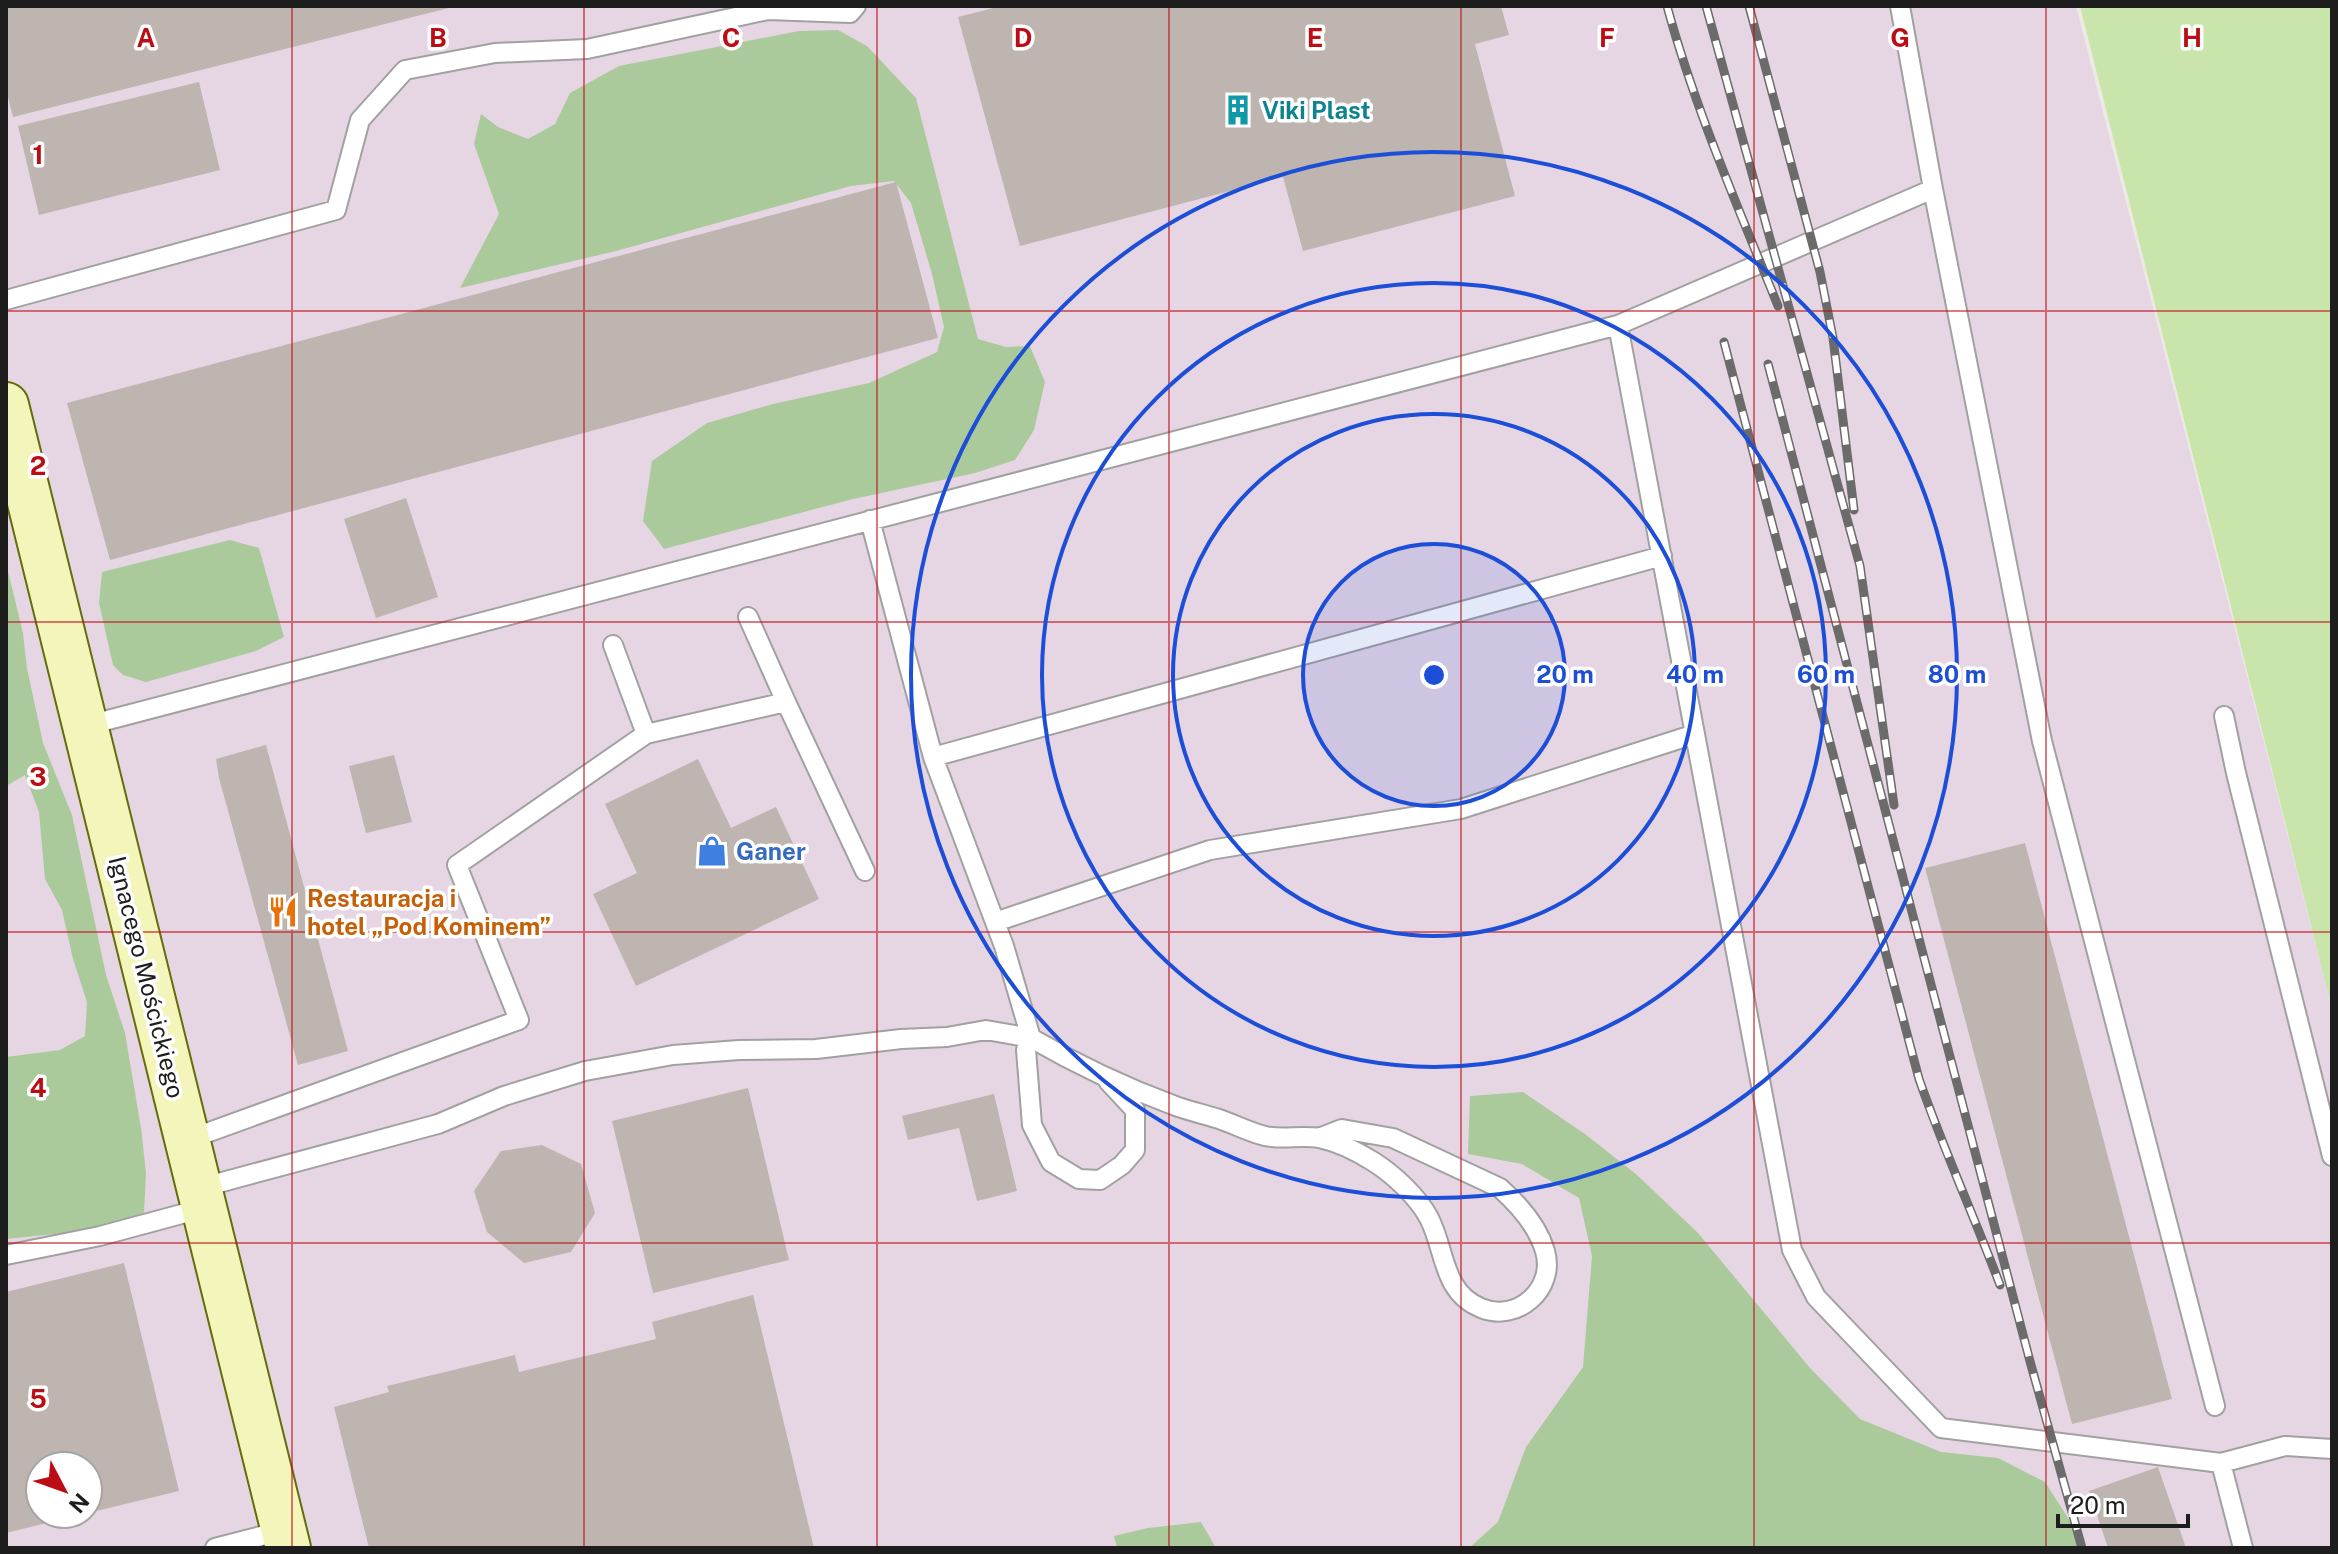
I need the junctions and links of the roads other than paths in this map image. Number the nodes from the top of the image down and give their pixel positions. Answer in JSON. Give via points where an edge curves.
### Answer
{"nodes":[{"id":1,"x":856,"y":6,"type":"edge"},
{"id":2,"x":1900,"y":6,"type":"edge"},
{"id":3,"x":1933,"y":189,"type":"junction"},
{"id":4,"x":6,"y":300,"type":"edge"},
{"id":5,"x":1618,"y":325,"type":"junction"},
{"id":6,"x":6,"y":407,"type":"edge"},
{"id":7,"x":870,"y":520,"type":"junction"},
{"id":8,"x":1662,"y":556,"type":"junction"},
{"id":9,"x":748,"y":617,"type":"dead end"},
{"id":10,"x":613,"y":645,"type":"dead end"},
{"id":11,"x":786,"y":702,"type":"junction"},
{"id":12,"x":2224,"y":716,"type":"dead end"},
{"id":13,"x":85,"y":726,"type":"junction"},
{"id":14,"x":646,"y":734,"type":"junction"},
{"id":15,"x":1695,"y":734,"type":"junction"},
{"id":16,"x":933,"y":757,"type":"junction"},
{"id":17,"x":865,"y":871,"type":"dead end"},
{"id":18,"x":995,"y":922,"type":"junction"},
{"id":19,"x":1031,"y":1038,"type":"junction"},
{"id":20,"x":1104,"y":1076,"type":"junction"},
{"id":21,"x":1319,"y":1138,"type":"junction"},
{"id":22,"x":187,"y":1140,"type":"junction"},
{"id":23,"x":2332,"y":1156,"type":"edge"},
{"id":24,"x":202,"y":1198,"type":"junction"},
{"id":25,"x":6,"y":1255,"type":"edge"},
{"id":26,"x":2215,"y":1406,"type":"dead end"},
{"id":27,"x":2332,"y":1449,"type":"edge"},
{"id":28,"x":2221,"y":1463,"type":"junction"},
{"id":29,"x":286,"y":1539,"type":"edge"},
{"id":30,"x":215,"y":1548,"type":"edge"},
{"id":31,"x":2243,"y":1548,"type":"edge"}],
"edges":[{"from":1,"to":4,"type":"lane","via":[[850,13],[768,10],[587,49],[495,53],[405,70],[360,120],[336,210]]},
{"from":2,"to":3,"type":"lane"},
{"from":3,"to":5,"type":"lane"},
{"from":3,"to":26,"type":"lane","via":[[2042,741]]},
{"from":5,"to":7,"type":"lane"},
{"from":5,"to":8,"type":"lane"},
{"from":6,"to":13,"type":"street","name":"Ignacego Mościckiego"},
{"from":7,"to":13,"type":"lane"},
{"from":7,"to":16,"type":"lane"},
{"from":8,"to":15,"type":"lane"},
{"from":8,"to":16,"type":"lane"},
{"from":9,"to":11,"type":"lane"},
{"from":10,"to":14,"type":"lane"},
{"from":11,"to":14,"type":"lane"},
{"from":11,"to":17,"type":"lane"},
{"from":12,"to":23,"type":"lane"},
{"from":13,"to":22,"type":"street","name":"Ignacego Mościckiego"},
{"from":14,"to":22,"type":"lane","via":[[457,865],[519,1020]]},
{"from":15,"to":18,"type":"lane","via":[[1461,809],[1210,850]]},
{"from":15,"to":28,"type":"lane","via":[[1792,1250],[1816,1297],[1941,1428]]},
{"from":16,"to":18,"type":"lane"},
{"from":18,"to":19,"type":"lane"},
{"from":19,"to":20,"type":"lane"},
{"from":19,"to":20,"type":"lane","via":[[1026,1050],[1032,1125],[1051,1162],[1079,1179],[1100,1180],[1135,1150],[1135,1110]]},
{"from":19,"to":24,"type":"lane","via":[[986,1030],[816,1049],[673,1055],[585,1071],[438,1124]]},
{"from":20,"to":21,"type":"lane","via":[[1265,1136]]},
{"from":21,"to":21,"type":"lane","via":[[1377,1164],[1412,1194],[1427,1215],[1459,1296],[1502,1313],[1525,1306],[1537,1292],[1548,1273],[1545,1250],[1515,1201],[1500,1188],[1393,1138],[1342,1129]]},
{"from":22,"to":24,"type":"street","name":"Ignacego Mościckiego"},
{"from":24,"to":25,"type":"lane","via":[[100,1236]]},
{"from":24,"to":29,"type":"street","name":"Ignacego Mościckiego"},
{"from":27,"to":28,"type":"lane","via":[[2285,1446]]},
{"from":28,"to":31,"type":"lane"},
{"from":29,"to":30,"type":"lane"}]}
